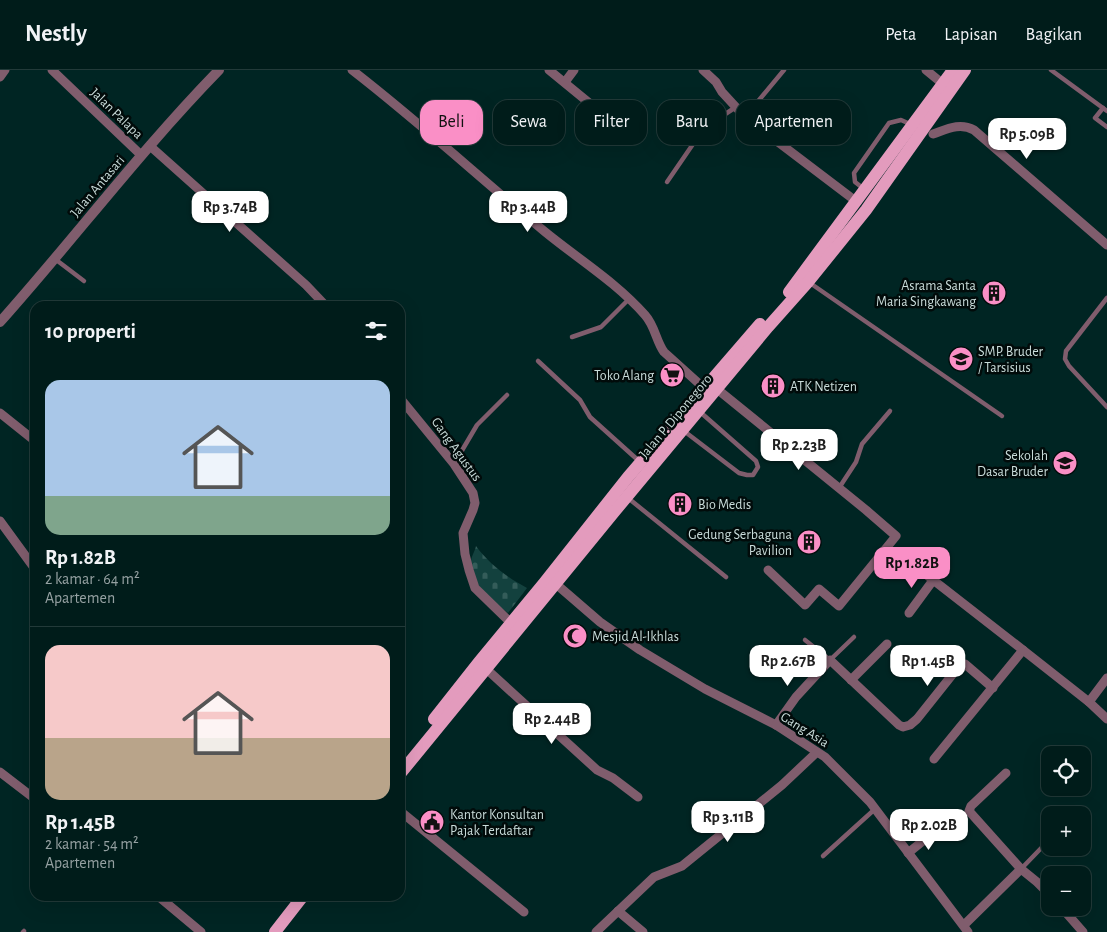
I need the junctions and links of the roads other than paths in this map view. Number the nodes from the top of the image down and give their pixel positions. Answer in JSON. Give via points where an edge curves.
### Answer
{"nodes":[{"id":1,"x":6,"y":70,"type":"edge"},
{"id":2,"x":52,"y":70,"type":"edge"},
{"id":3,"x":218,"y":70,"type":"edge"},
{"id":4,"x":352,"y":70,"type":"edge"},
{"id":5,"x":549,"y":70,"type":"edge"},
{"id":6,"x":574,"y":70,"type":"edge"},
{"id":7,"x":703,"y":70,"type":"edge"},
{"id":8,"x":784,"y":70,"type":"edge"},
{"id":9,"x":926,"y":70,"type":"edge"},
{"id":10,"x":953,"y":70,"type":"edge"},
{"id":11,"x":965,"y":70,"type":"edge"},
{"id":12,"x":1052,"y":70,"type":"edge"},
{"id":13,"x":0,"y":77,"type":"edge"},
{"id":14,"x":565,"y":82,"type":"junction"},
{"id":15,"x":943,"y":84,"type":"junction"},
{"id":16,"x":587,"y":100,"type":"edge"},
{"id":17,"x":760,"y":100,"type":"edge"},
{"id":18,"x":736,"y":106,"type":"edge"},
{"id":19,"x":736,"y":108,"type":"edge"},
{"id":20,"x":1105,"y":110,"type":"edge"},
{"id":21,"x":912,"y":125,"type":"junction"},
{"id":22,"x":1107,"y":127,"type":"edge"},
{"id":23,"x":933,"y":134,"type":"dead end"},
{"id":24,"x":781,"y":145,"type":"edge"},
{"id":25,"x":150,"y":146,"type":"junction"},
{"id":26,"x":141,"y":155,"type":"junction"},
{"id":27,"x":881,"y":178,"type":"junction"},
{"id":28,"x":667,"y":182,"type":"dead end"},
{"id":29,"x":865,"y":190,"type":"junction"},
{"id":30,"x":857,"y":202,"type":"junction"},
{"id":31,"x":1107,"y":245,"type":"edge"},
{"id":32,"x":54,"y":259,"type":"junction"},
{"id":33,"x":84,"y":280,"type":"dead end"},
{"id":34,"x":808,"y":282,"type":"junction"},
{"id":35,"x":1107,"y":298,"type":"edge"},
{"id":36,"x":629,"y":299,"type":"junction"},
{"id":37,"x":321,"y":301,"type":"edge"},
{"id":38,"x":0,"y":322,"type":"edge"},
{"id":39,"x":572,"y":337,"type":"dead end"},
{"id":40,"x":538,"y":361,"type":"dead end"},
{"id":41,"x":711,"y":389,"type":"junction"},
{"id":42,"x":507,"y":395,"type":"dead end"},
{"id":43,"x":405,"y":404,"type":"edge"},
{"id":44,"x":1107,"y":407,"type":"edge"},
{"id":45,"x":699,"y":411,"type":"junction"},
{"id":46,"x":890,"y":411,"type":"dead end"},
{"id":47,"x":0,"y":412,"type":"edge"},
{"id":48,"x":1002,"y":416,"type":"dead end"},
{"id":49,"x":683,"y":430,"type":"junction"},
{"id":50,"x":30,"y":437,"type":"edge"},
{"id":51,"x":641,"y":462,"type":"junction"},
{"id":52,"x":454,"y":464,"type":"junction"},
{"id":53,"x":839,"y":488,"type":"junction"},
{"id":54,"x":626,"y":497,"type":"junction"},
{"id":55,"x":0,"y":521,"type":"edge"},
{"id":56,"x":30,"y":562,"type":"edge"},
{"id":57,"x":919,"y":569,"type":"dead end"},
{"id":58,"x":768,"y":570,"type":"dead end"},
{"id":59,"x":726,"y":577,"type":"dead end"},
{"id":60,"x":934,"y":579,"type":"junction"},
{"id":61,"x":556,"y":584,"type":"junction"},
{"id":62,"x":909,"y":613,"type":"dead end"},
{"id":63,"x":511,"y":624,"type":"junction"},
{"id":64,"x":854,"y":637,"type":"dead end"},
{"id":65,"x":805,"y":640,"type":"dead end"},
{"id":66,"x":888,"y":644,"type":"dead end"},
{"id":67,"x":1024,"y":650,"type":"junction"},
{"id":68,"x":830,"y":660,"type":"junction"},
{"id":69,"x":482,"y":666,"type":"junction"},
{"id":70,"x":1107,"y":678,"type":"edge"},
{"id":71,"x":851,"y":680,"type":"junction"},
{"id":72,"x":993,"y":688,"type":"junction"},
{"id":73,"x":1089,"y":702,"type":"junction"},
{"id":74,"x":1107,"y":719,"type":"edge"},
{"id":75,"x":776,"y":726,"type":"junction"},
{"id":76,"x":817,"y":752,"type":"junction"},
{"id":77,"x":405,"y":756,"type":"edge"},
{"id":78,"x":934,"y":758,"type":"dead end"},
{"id":79,"x":405,"y":767,"type":"edge"},
{"id":80,"x":0,"y":772,"type":"edge"},
{"id":81,"x":1006,"y":773,"type":"dead end"},
{"id":82,"x":30,"y":795,"type":"edge"},
{"id":83,"x":638,"y":797,"type":"dead end"},
{"id":84,"x":875,"y":809,"type":"junction"},
{"id":85,"x":405,"y":815,"type":"edge"},
{"id":86,"x":934,"y":832,"type":"dead end"},
{"id":87,"x":1041,"y":848,"type":"edge"},
{"id":88,"x":908,"y":853,"type":"junction"},
{"id":89,"x":823,"y":856,"type":"dead end"},
{"id":90,"x":1021,"y":869,"type":"junction"},
{"id":91,"x":1041,"y":887,"type":"edge"},
{"id":92,"x":164,"y":901,"type":"edge"},
{"id":93,"x":289,"y":901,"type":"edge"},
{"id":94,"x":299,"y":901,"type":"edge"},
{"id":95,"x":618,"y":911,"type":"junction"},
{"id":96,"x":524,"y":912,"type":"dead end"},
{"id":97,"x":1069,"y":916,"type":"edge"},
{"id":98,"x":966,"y":928,"type":"edge"},
{"id":99,"x":202,"y":932,"type":"edge"},
{"id":100,"x":265,"y":932,"type":"edge"},
{"id":101,"x":274,"y":932,"type":"edge"},
{"id":102,"x":596,"y":932,"type":"edge"},
{"id":103,"x":643,"y":932,"type":"edge"},
{"id":104,"x":1083,"y":932,"type":"edge"}],
"edges":[{"from":1,"to":13,"type":"street"},
{"from":2,"to":26,"type":"street","name":"Jalan Palapa"},
{"from":3,"to":25,"type":"street","name":"Jalan Antasari"},
{"from":4,"to":36,"type":"street"},
{"from":5,"to":14,"type":"street"},
{"from":6,"to":14,"type":"street"},
{"from":7,"to":18,"type":"street"},
{"from":8,"to":17,"type":"lane"},
{"from":9,"to":15,"type":"street"},
{"from":10,"to":15,"type":"main road","name":"Jalan P. Diponegoro"},
{"from":11,"to":27,"type":"main road","name":"Jalan P. Diponegoro"},
{"from":12,"to":20,"type":"lane"},
{"from":14,"to":16,"type":"street"},
{"from":15,"to":21,"type":"main road","name":"Jalan P. Diponegoro"},
{"from":19,"to":28,"type":"lane","via":[[704,128]]},
{"from":20,"to":22,"type":"lane","via":[[1095,118]]},
{"from":21,"to":27,"type":"main road","name":"Jalan P. Diponegoro"},
{"from":21,"to":29,"type":"lane","via":[[901,120],[889,123],[854,173],[855,182]]},
{"from":23,"to":31,"type":"street","via":[[961,126],[974,130]]},
{"from":24,"to":30,"type":"street"},
{"from":25,"to":26,"type":"street","name":"Jalan Antasari"},
{"from":25,"to":37,"type":"street"},
{"from":26,"to":32,"type":"street","name":"Jalan Antasari"},
{"from":27,"to":29,"type":"main road","name":"Jalan P. Diponegoro"},
{"from":27,"to":34,"type":"main road","name":"Jalan P. Diponegoro"},
{"from":29,"to":30,"type":"main road","name":"Jalan P. Diponegoro"},
{"from":30,"to":41,"type":"main road","name":"Jalan P. Diponegoro"},
{"from":32,"to":33,"type":"lane"},
{"from":32,"to":38,"type":"street","name":"Jalan Antasari"},
{"from":34,"to":41,"type":"main road","name":"Jalan P. Diponegoro"},
{"from":34,"to":48,"type":"lane"},
{"from":35,"to":44,"type":"lane","via":[[1066,351],[1065,359]]},
{"from":36,"to":39,"type":"lane","via":[[601,327]]},
{"from":36,"to":41,"type":"street","via":[[646,316],[664,352]]},
{"from":40,"to":51,"type":"lane","via":[[580,400],[590,417]]},
{"from":41,"to":45,"type":"main road","name":"Jalan P. Diponegoro"},
{"from":41,"to":51,"type":"main road","name":"Jalan P. Diponegoro"},
{"from":41,"to":53,"type":"street"},
{"from":42,"to":52,"type":"lane","via":[[477,425]]},
{"from":43,"to":52,"type":"street","name":"Gang Agustus"},
{"from":45,"to":49,"type":"main road","name":"Jalan P. Diponegoro"},
{"from":45,"to":49,"type":"lane","via":[[756,461],[758,467],[753,475],[739,473]]},
{"from":46,"to":53,"type":"lane","via":[[862,444],[856,462]]},
{"from":47,"to":50,"type":"street"},
{"from":49,"to":54,"type":"main road","name":"Jalan P. Diponegoro"},
{"from":51,"to":63,"type":"main road","name":"Jalan P. Diponegoro"},
{"from":52,"to":63,"type":"street","name":"Gang Agustus","via":[[475,503],[463,533],[465,554],[475,588]]},
{"from":53,"to":58,"type":"street","via":[[896,536],[839,606],[819,589],[805,605]]},
{"from":54,"to":59,"type":"lane"},
{"from":54,"to":61,"type":"main road","name":"Jalan P. Diponegoro"},
{"from":55,"to":56,"type":"street"},
{"from":57,"to":60,"type":"street"},
{"from":60,"to":62,"type":"street"},
{"from":60,"to":67,"type":"street"},
{"from":61,"to":69,"type":"main road","name":"Jalan P. Diponegoro"},
{"from":61,"to":75,"type":"street","name":"Gang Asia","via":[[600,622],[640,650]]},
{"from":63,"to":69,"type":"main road","name":"Jalan P. Diponegoro"},
{"from":64,"to":68,"type":"lane"},
{"from":65,"to":68,"type":"lane"},
{"from":66,"to":71,"type":"street"},
{"from":67,"to":72,"type":"street"},
{"from":67,"to":73,"type":"street"},
{"from":68,"to":71,"type":"street"},
{"from":68,"to":75,"type":"street","via":[[796,696]]},
{"from":69,"to":77,"type":"main road","name":"Jalan P. Diponegoro","via":[[463,684]]},
{"from":69,"to":79,"type":"main road","name":"Jalan P. Diponegoro"},
{"from":69,"to":83,"type":"street","via":[[597,770]]},
{"from":70,"to":73,"type":"street"},
{"from":71,"to":72,"type":"street","via":[[903,727],[910,726],[917,719],[960,665],[965,664]]},
{"from":72,"to":78,"type":"street"},
{"from":73,"to":74,"type":"street"},
{"from":75,"to":76,"type":"street","name":"Gang Asia"},
{"from":76,"to":84,"type":"street","name":"Gang Asia","via":[[856,786]]},
{"from":76,"to":95,"type":"street","via":[[782,785],[682,866],[654,877]]},
{"from":80,"to":82,"type":"street"},
{"from":81,"to":90,"type":"street","via":[[969,811]]},
{"from":84,"to":88,"type":"street","name":"Gang Asia"},
{"from":84,"to":89,"type":"lane"},
{"from":85,"to":96,"type":"street"},
{"from":86,"to":88,"type":"street"},
{"from":87,"to":90,"type":"lane"},
{"from":88,"to":98,"type":"street","name":"Gang Asia"},
{"from":90,"to":91,"type":"street"},
{"from":90,"to":98,"type":"street"},
{"from":92,"to":99,"type":"street"},
{"from":93,"to":100,"type":"main road"},
{"from":94,"to":101,"type":"main road"},
{"from":95,"to":102,"type":"street"},
{"from":95,"to":103,"type":"street"},
{"from":97,"to":104,"type":"street"}]}
